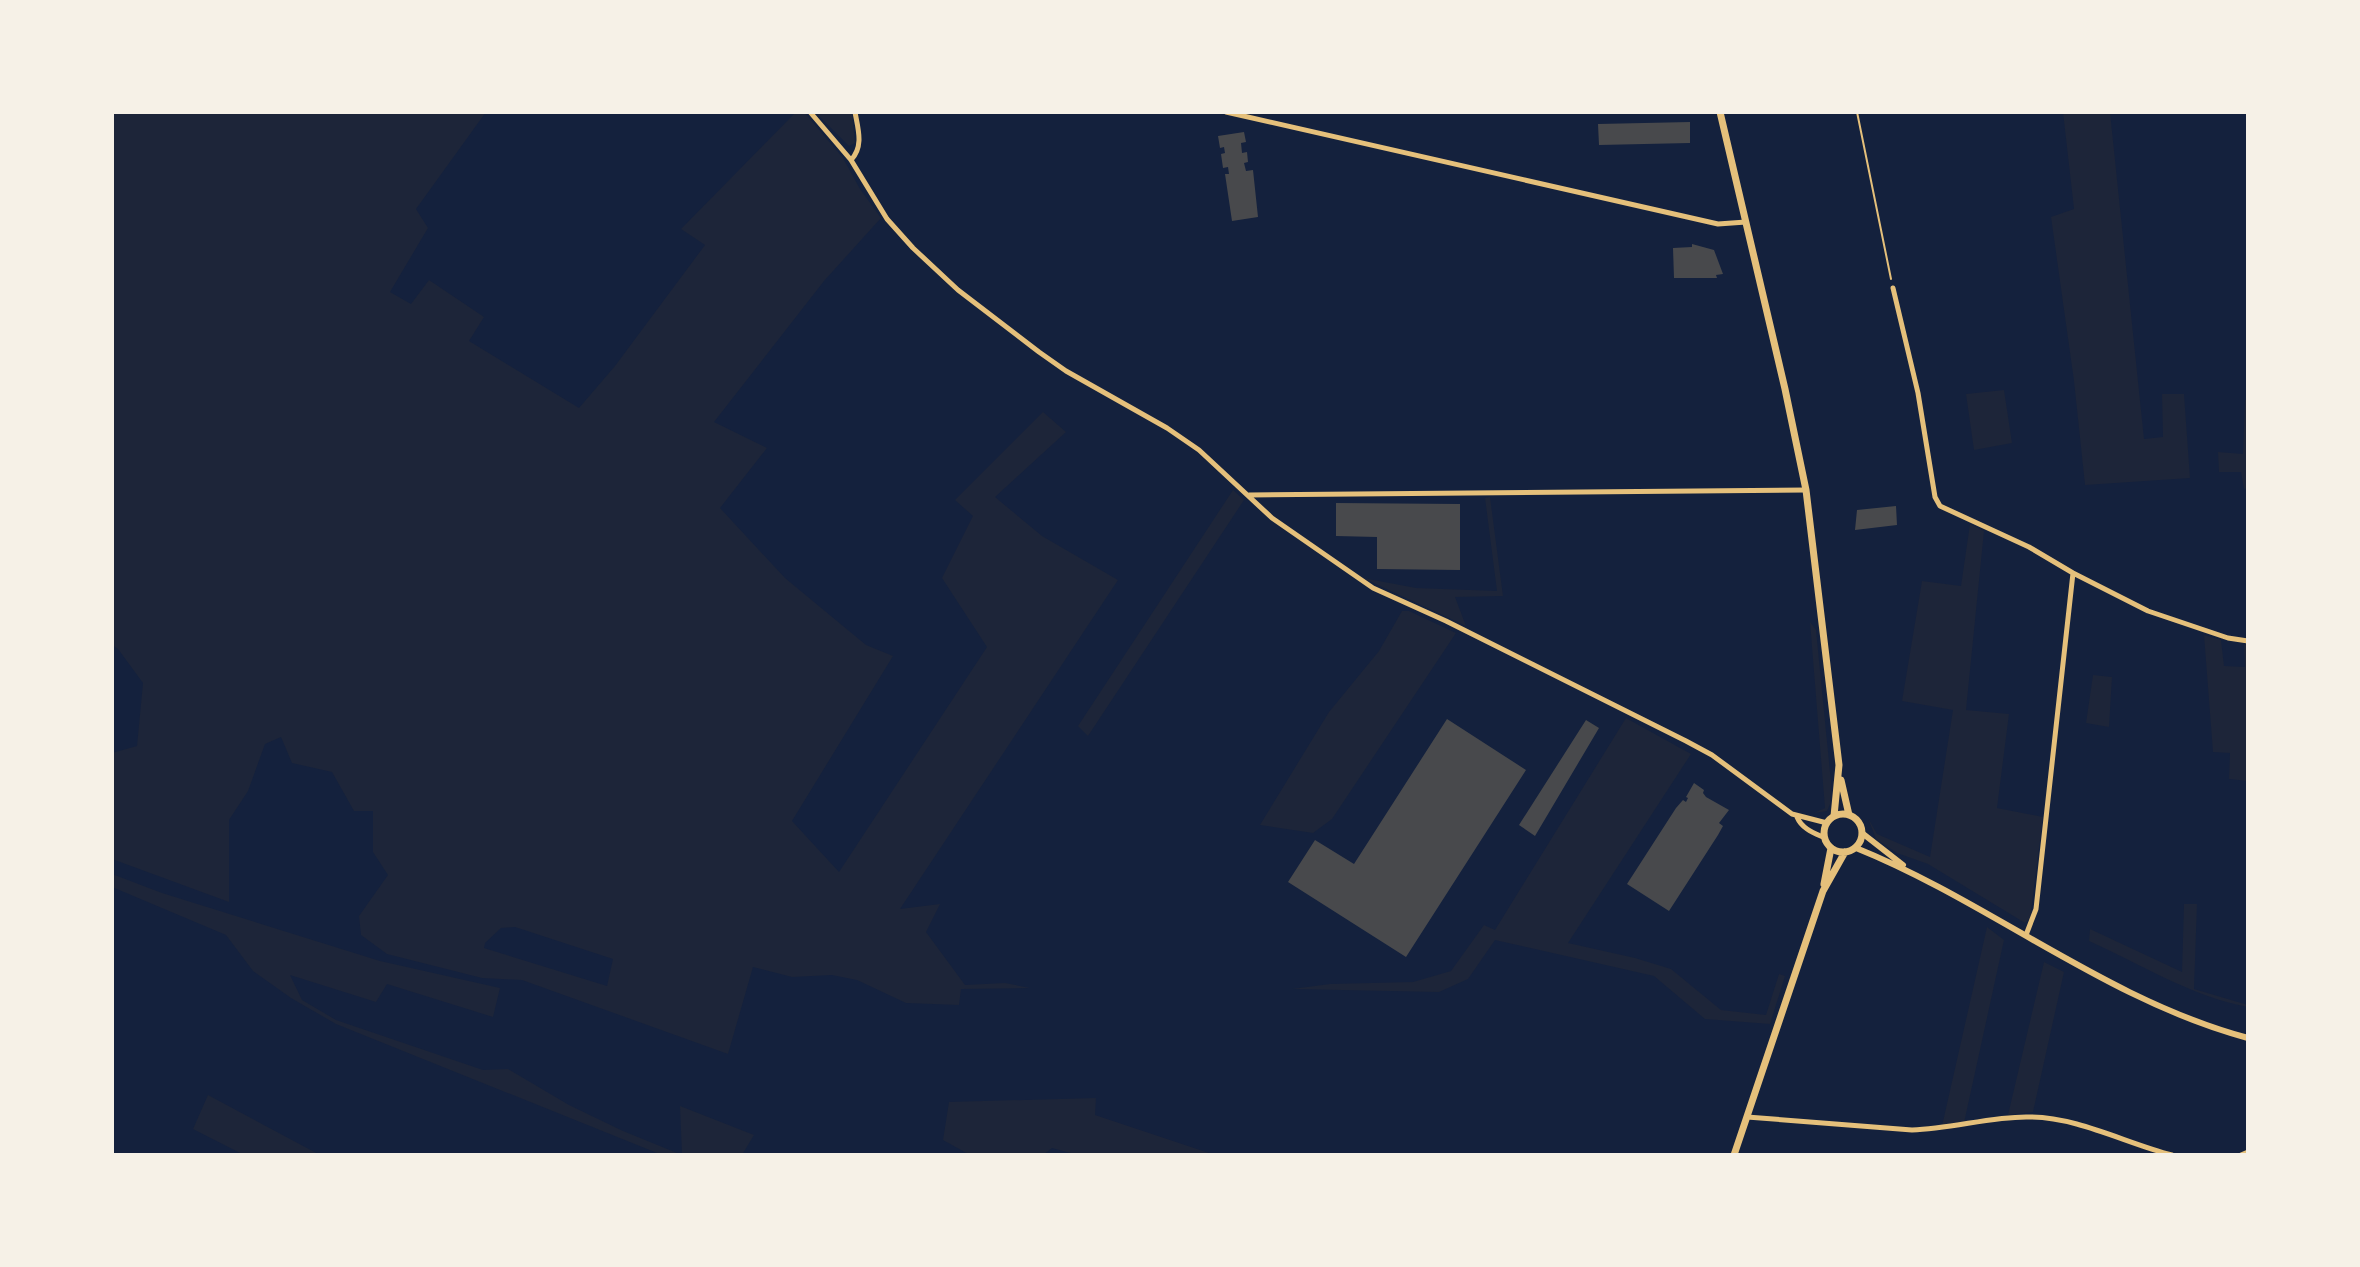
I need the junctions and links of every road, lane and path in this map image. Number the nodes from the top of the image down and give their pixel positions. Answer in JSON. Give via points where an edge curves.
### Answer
{"nodes":[{"id":1,"x":810,"y":112,"type":"edge"},
{"id":2,"x":855,"y":112,"type":"edge"},
{"id":3,"x":1226,"y":112,"type":"edge"},
{"id":4,"x":1720,"y":112,"type":"edge"},
{"id":5,"x":1857,"y":112,"type":"edge"},
{"id":6,"x":851,"y":160,"type":"junction"},
{"id":7,"x":1746,"y":222,"type":"junction"},
{"id":8,"x":1893,"y":288,"type":"joint"},
{"id":9,"x":1806,"y":490,"type":"junction"},
{"id":10,"x":1249,"y":495,"type":"junction"},
{"id":11,"x":2073,"y":573,"type":"junction"},
{"id":12,"x":2248,"y":641,"type":"edge"},
{"id":13,"x":1839,"y":774,"type":"junction"},
{"id":14,"x":1849,"y":815,"type":"junction"},
{"id":15,"x":1796,"y":816,"type":"junction"},
{"id":16,"x":1834,"y":816,"type":"junction"},
{"id":17,"x":1827,"y":823,"type":"junction"},
{"id":18,"x":1862,"y":833,"type":"junction"},
{"id":19,"x":1825,"y":838,"type":"junction"},
{"id":20,"x":1831,"y":848,"type":"junction"},
{"id":21,"x":1856,"y":848,"type":"junction"},
{"id":22,"x":1845,"y":852,"type":"junction"},
{"id":23,"x":1905,"y":868,"type":"junction"},
{"id":24,"x":1823,"y":891,"type":"junction"},
{"id":25,"x":2026,"y":935,"type":"junction"},
{"id":26,"x":2248,"y":1038,"type":"edge"},
{"id":27,"x":1747,"y":1117,"type":"junction"},
{"id":28,"x":2248,"y":1152,"type":"edge"},
{"id":29,"x":1734,"y":1155,"type":"edge"},
{"id":30,"x":2172,"y":1155,"type":"edge"},
{"id":31,"x":2241,"y":1155,"type":"edge"}],
"edges":[{"from":1,"to":6,"type":"street"},
{"from":2,"to":6,"type":"street","via":[[859,146]]},
{"from":3,"to":7,"type":"street","via":[[1718,224]]},
{"from":4,"to":7,"type":"main road"},
{"from":5,"to":8,"type":"path"},
{"from":6,"to":10,"type":"street","via":[[887,219],[958,290],[1066,371],[1199,450]]},
{"from":7,"to":9,"type":"main road"},
{"from":8,"to":11,"type":"street","via":[[1940,506]]},
{"from":9,"to":10,"type":"street"},
{"from":9,"to":13,"type":"main road"},
{"from":10,"to":15,"type":"street","via":[[1272,518],[1373,588],[1712,755]]},
{"from":11,"to":12,"type":"street","via":[[2148,611]]},
{"from":11,"to":25,"type":"street","via":[[2036,909]]},
{"from":13,"to":14,"type":"main road"},
{"from":13,"to":16,"type":"main road"},
{"from":14,"to":16,"type":"main road"},
{"from":14,"to":18,"type":"main road","via":[[1859,822]]},
{"from":15,"to":17,"type":"street"},
{"from":15,"to":19,"type":"street","via":[[1809,831]]},
{"from":16,"to":17,"type":"main road"},
{"from":17,"to":19,"type":"main road"},
{"from":18,"to":21,"type":"main road"},
{"from":18,"to":23,"type":"street"},
{"from":19,"to":20,"type":"main road"},
{"from":20,"to":22,"type":"main road"},
{"from":20,"to":24,"type":"main road"},
{"from":21,"to":22,"type":"main road"},
{"from":21,"to":23,"type":"street"},
{"from":22,"to":24,"type":"main road"},
{"from":23,"to":25,"type":"street"},
{"from":24,"to":27,"type":"main road"},
{"from":25,"to":26,"type":"street","via":[[2149,1001]]},
{"from":27,"to":29,"type":"main road"},
{"from":27,"to":30,"type":"street","via":[[1939,1130],[2026,1116],[2071,1123]]},
{"from":28,"to":31,"type":"street"}]}
